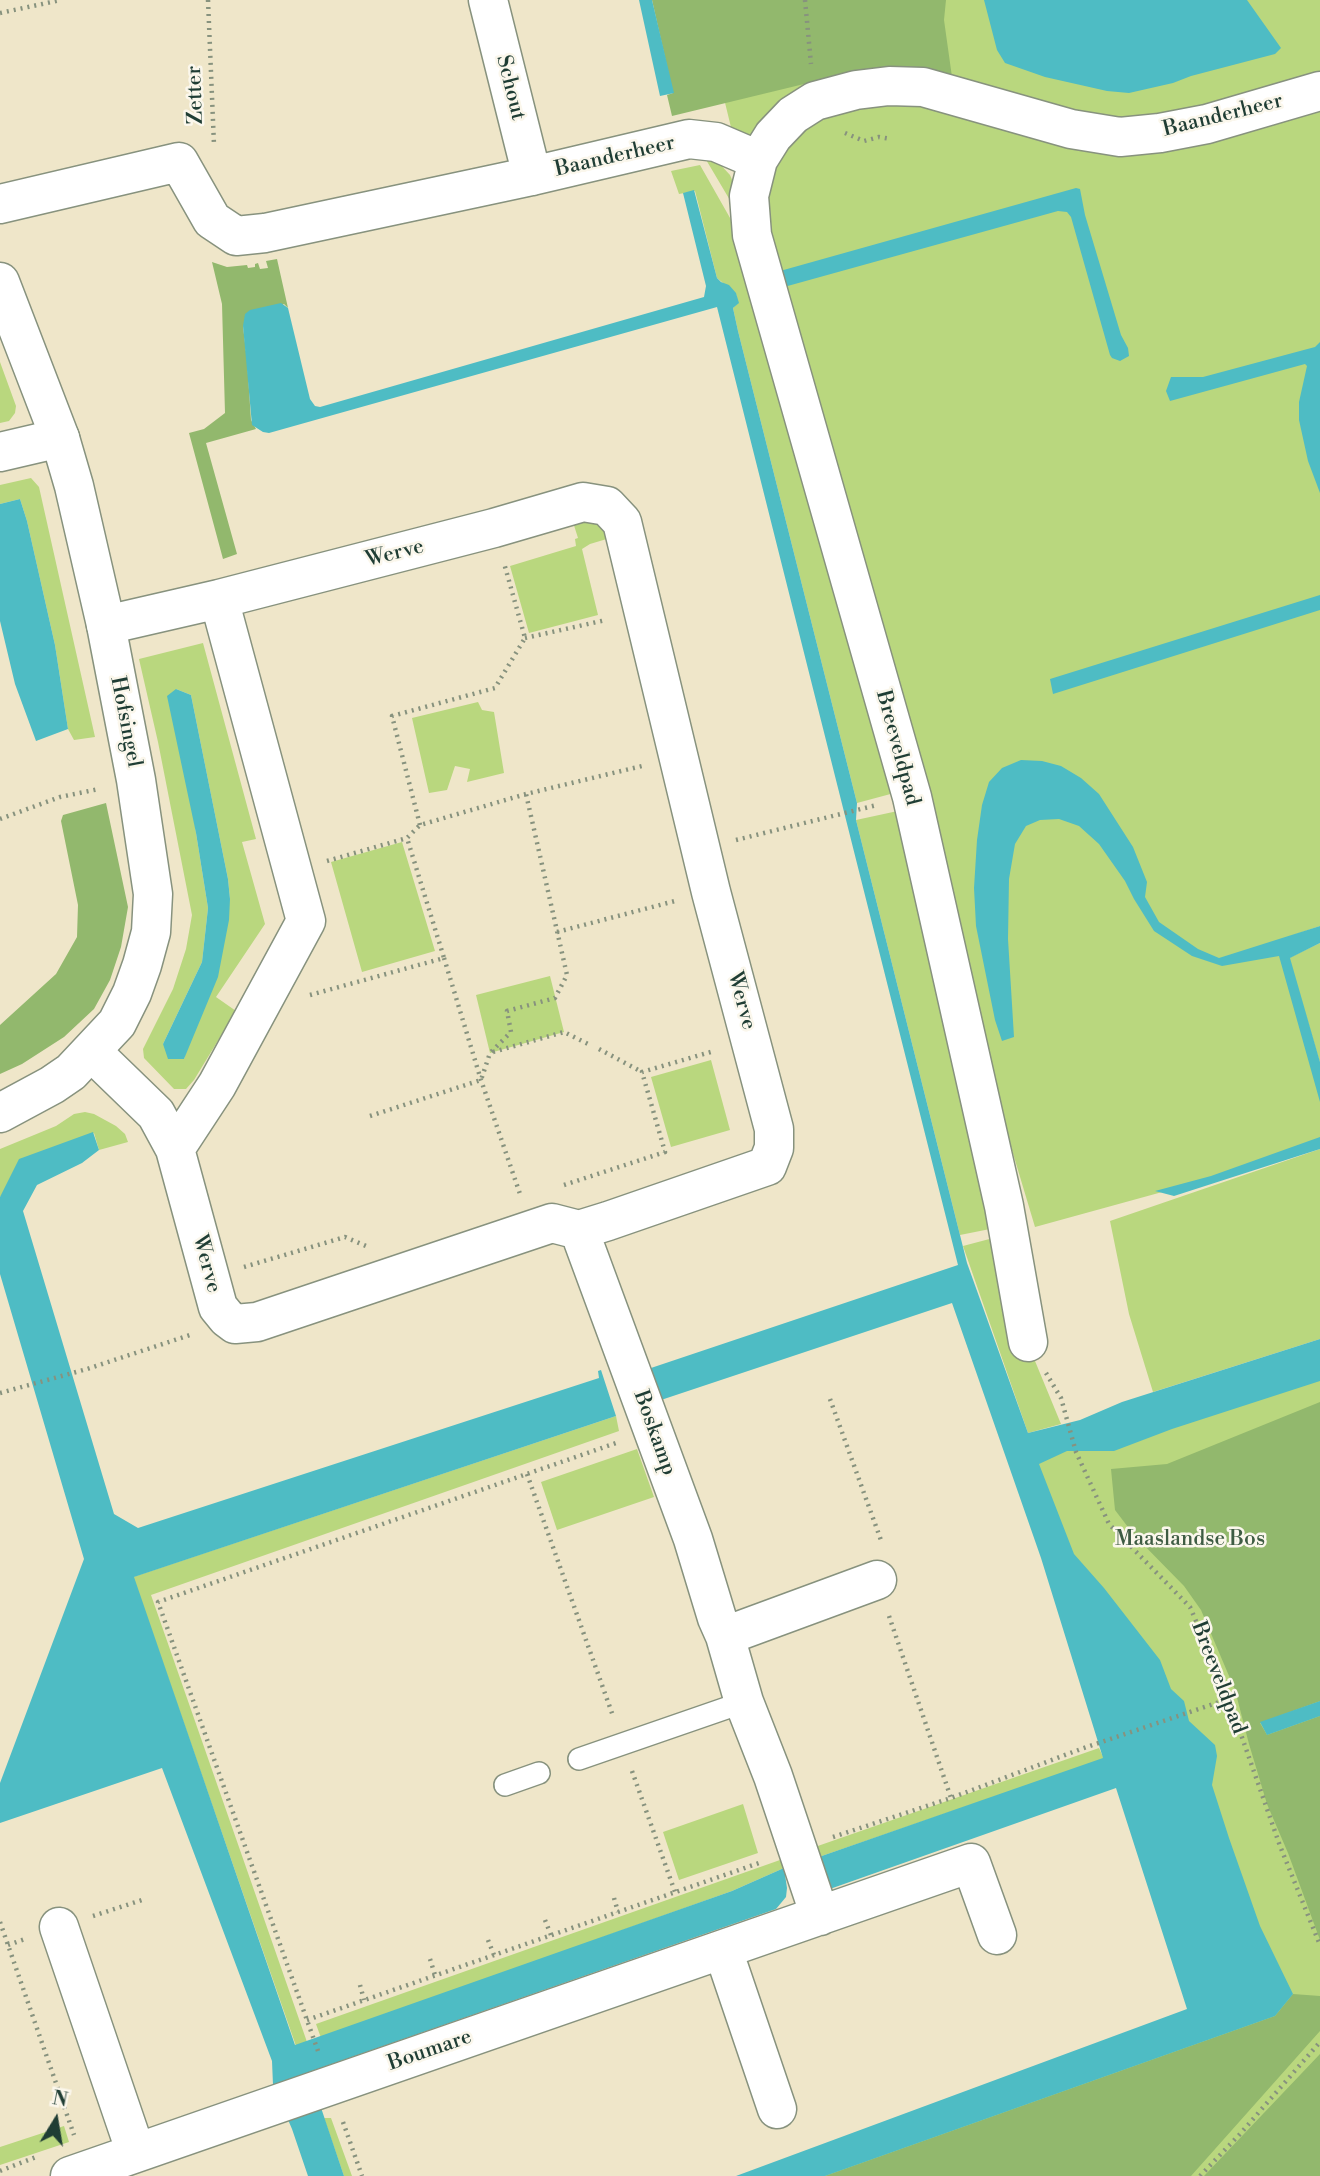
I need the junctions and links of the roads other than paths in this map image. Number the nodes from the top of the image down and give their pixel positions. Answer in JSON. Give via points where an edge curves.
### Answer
{"nodes":[{"id":1,"x":488,"y":0,"type":"edge"},
{"id":2,"x":1320,"y":91,"type":"edge"},
{"id":3,"x":758,"y":160,"type":"junction"},
{"id":4,"x":532,"y":176,"type":"junction"},
{"id":5,"x":0,"y":204,"type":"edge"},
{"id":6,"x":0,"y":282,"type":"edge"},
{"id":7,"x":60,"y":438,"type":"junction"},
{"id":8,"x":0,"y":452,"type":"edge"},
{"id":9,"x":219,"y":599,"type":"junction"},
{"id":10,"x":106,"y":625,"type":"junction"},
{"id":11,"x":92,"y":1052,"type":"junction"},
{"id":12,"x":0,"y":1113,"type":"edge"},
{"id":13,"x":175,"y":1149,"type":"junction"},
{"id":14,"x":579,"y":1230,"type":"junction"},
{"id":15,"x":1028,"y":1342,"type":"dead end"},
{"id":16,"x":877,"y":1580,"type":"dead end"},
{"id":17,"x":725,"y":1636,"type":"junction"},
{"id":18,"x":744,"y":1702,"type":"junction"},
{"id":19,"x":579,"y":1759,"type":"dead end"},
{"id":20,"x":538,"y":1773,"type":"dead end"},
{"id":21,"x":505,"y":1785,"type":"dead end"},
{"id":22,"x":820,"y":1916,"type":"junction"},
{"id":23,"x":60,"y":1927,"type":"dead end"},
{"id":24,"x":997,"y":1935,"type":"dead end"},
{"id":25,"x":723,"y":1950,"type":"junction"},
{"id":26,"x":778,"y":2109,"type":"dead end"},
{"id":27,"x":74,"y":2159,"type":"edge"},
{"id":28,"x":124,"y":2163,"type":"edge"}],
"edges":[{"from":1,"to":4,"type":"street","name":"Schout"},
{"from":2,"to":3,"type":"street","name":"Baanderheer","via":[[1207,124],[1120,137],[1071,129],[923,87],[856,90],[815,102],[793,115]]},
{"from":3,"to":4,"type":"street","name":"Baanderheer","via":[[716,142],[689,139]]},
{"from":3,"to":15,"type":"street","name":"Breeveldpad","via":[[749,196],[752,235],[912,797],[1004,1206]]},
{"from":4,"to":5,"type":"street","name":"Baanderheer","via":[[236,236],[212,220],[179,162]]},
{"from":6,"to":7,"type":"street","name":"Hofsingel"},
{"from":7,"to":8,"type":"street"},
{"from":7,"to":10,"type":"street","name":"Hofsingel"},
{"from":9,"to":10,"type":"street","name":"Werve"},
{"from":9,"to":13,"type":"street","via":[[306,922],[217,1085]]},
{"from":9,"to":14,"type":"street","name":"Werve","via":[[583,502],[607,506],[622,522],[774,1129],[774,1148],[766,1167]]},
{"from":10,"to":11,"type":"street","name":"Hofsingel","via":[[153,894],[151,932],[132,993],[117,1023]]},
{"from":11,"to":12,"type":"street","name":"Hofsingel","via":[[52,1085]]},
{"from":11,"to":13,"type":"street","name":"Werve","via":[[156,1114]]},
{"from":13,"to":14,"type":"street","name":"Werve","via":[[218,1307],[235,1324],[257,1322],[552,1223]]},
{"from":14,"to":17,"type":"street","name":"Boskamp"},
{"from":16,"to":17,"type":"street"},
{"from":17,"to":18,"type":"street","name":"Boskamp"},
{"from":18,"to":19,"type":"lane"},
{"from":18,"to":22,"type":"street","name":"Boskamp"},
{"from":20,"to":21,"type":"lane"},
{"from":22,"to":24,"type":"street","name":"Boumare","via":[[971,1863]]},
{"from":22,"to":25,"type":"street","name":"Boumare"},
{"from":23,"to":28,"type":"street"},
{"from":25,"to":26,"type":"street"},
{"from":25,"to":28,"type":"street","name":"Boumare","via":[[280,2103]]},
{"from":27,"to":28,"type":"street","name":"Boumare"}]}
